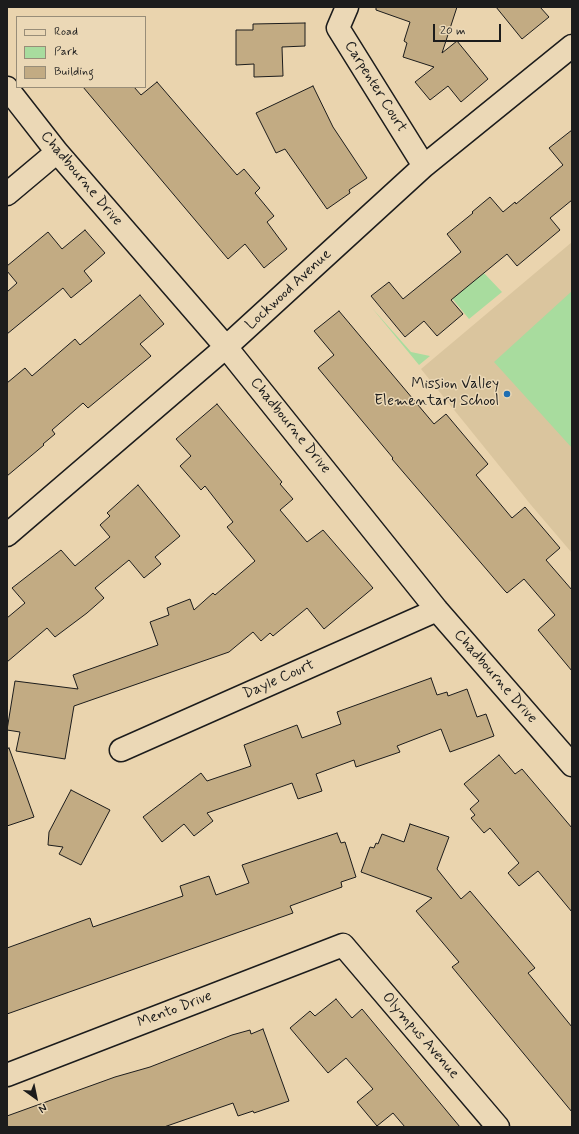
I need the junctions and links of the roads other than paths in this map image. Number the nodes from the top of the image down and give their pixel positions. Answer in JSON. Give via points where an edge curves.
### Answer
{"nodes":[{"id":1,"x":347,"y":7,"type":"edge"},
{"id":2,"x":572,"y":46,"type":"edge"},
{"id":3,"x":7,"y":88,"type":"edge"},
{"id":4,"x":57,"y":152,"type":"junction"},
{"id":5,"x":424,"y":166,"type":"junction"},
{"id":6,"x":7,"y":194,"type":"edge"},
{"id":7,"x":226,"y":347,"type":"junction"},
{"id":8,"x":7,"y":535,"type":"edge"},
{"id":9,"x":437,"y":610,"type":"junction"},
{"id":10,"x":121,"y":750,"type":"dead end"},
{"id":11,"x":572,"y":765,"type":"edge"},
{"id":12,"x":343,"y":945,"type":"joint"},
{"id":13,"x":7,"y":1075,"type":"edge"},
{"id":14,"x":498,"y":1127,"type":"edge"}],
"edges":[{"from":1,"to":5,"type":"street","name":"Carpenter Court","via":[[338,28]]},
{"from":2,"to":5,"type":"street","name":"Lockwood Avenue"},
{"from":3,"to":4,"type":"street","name":"Chadbourne Drive"},
{"from":4,"to":6,"type":"street"},
{"from":4,"to":7,"type":"street","name":"Chadbourne Drive"},
{"from":5,"to":7,"type":"street","name":"Lockwood Avenue"},
{"from":7,"to":8,"type":"street","name":"Lockwood Avenue"},
{"from":7,"to":9,"type":"street","name":"Chadbourne Drive"},
{"from":9,"to":10,"type":"street","name":"Dayle Court"},
{"from":9,"to":11,"type":"street","name":"Chadbourne Drive"},
{"from":12,"to":13,"type":"street","name":"Mento Drive"},
{"from":12,"to":14,"type":"street","name":"Olympus Avenue"}]}
